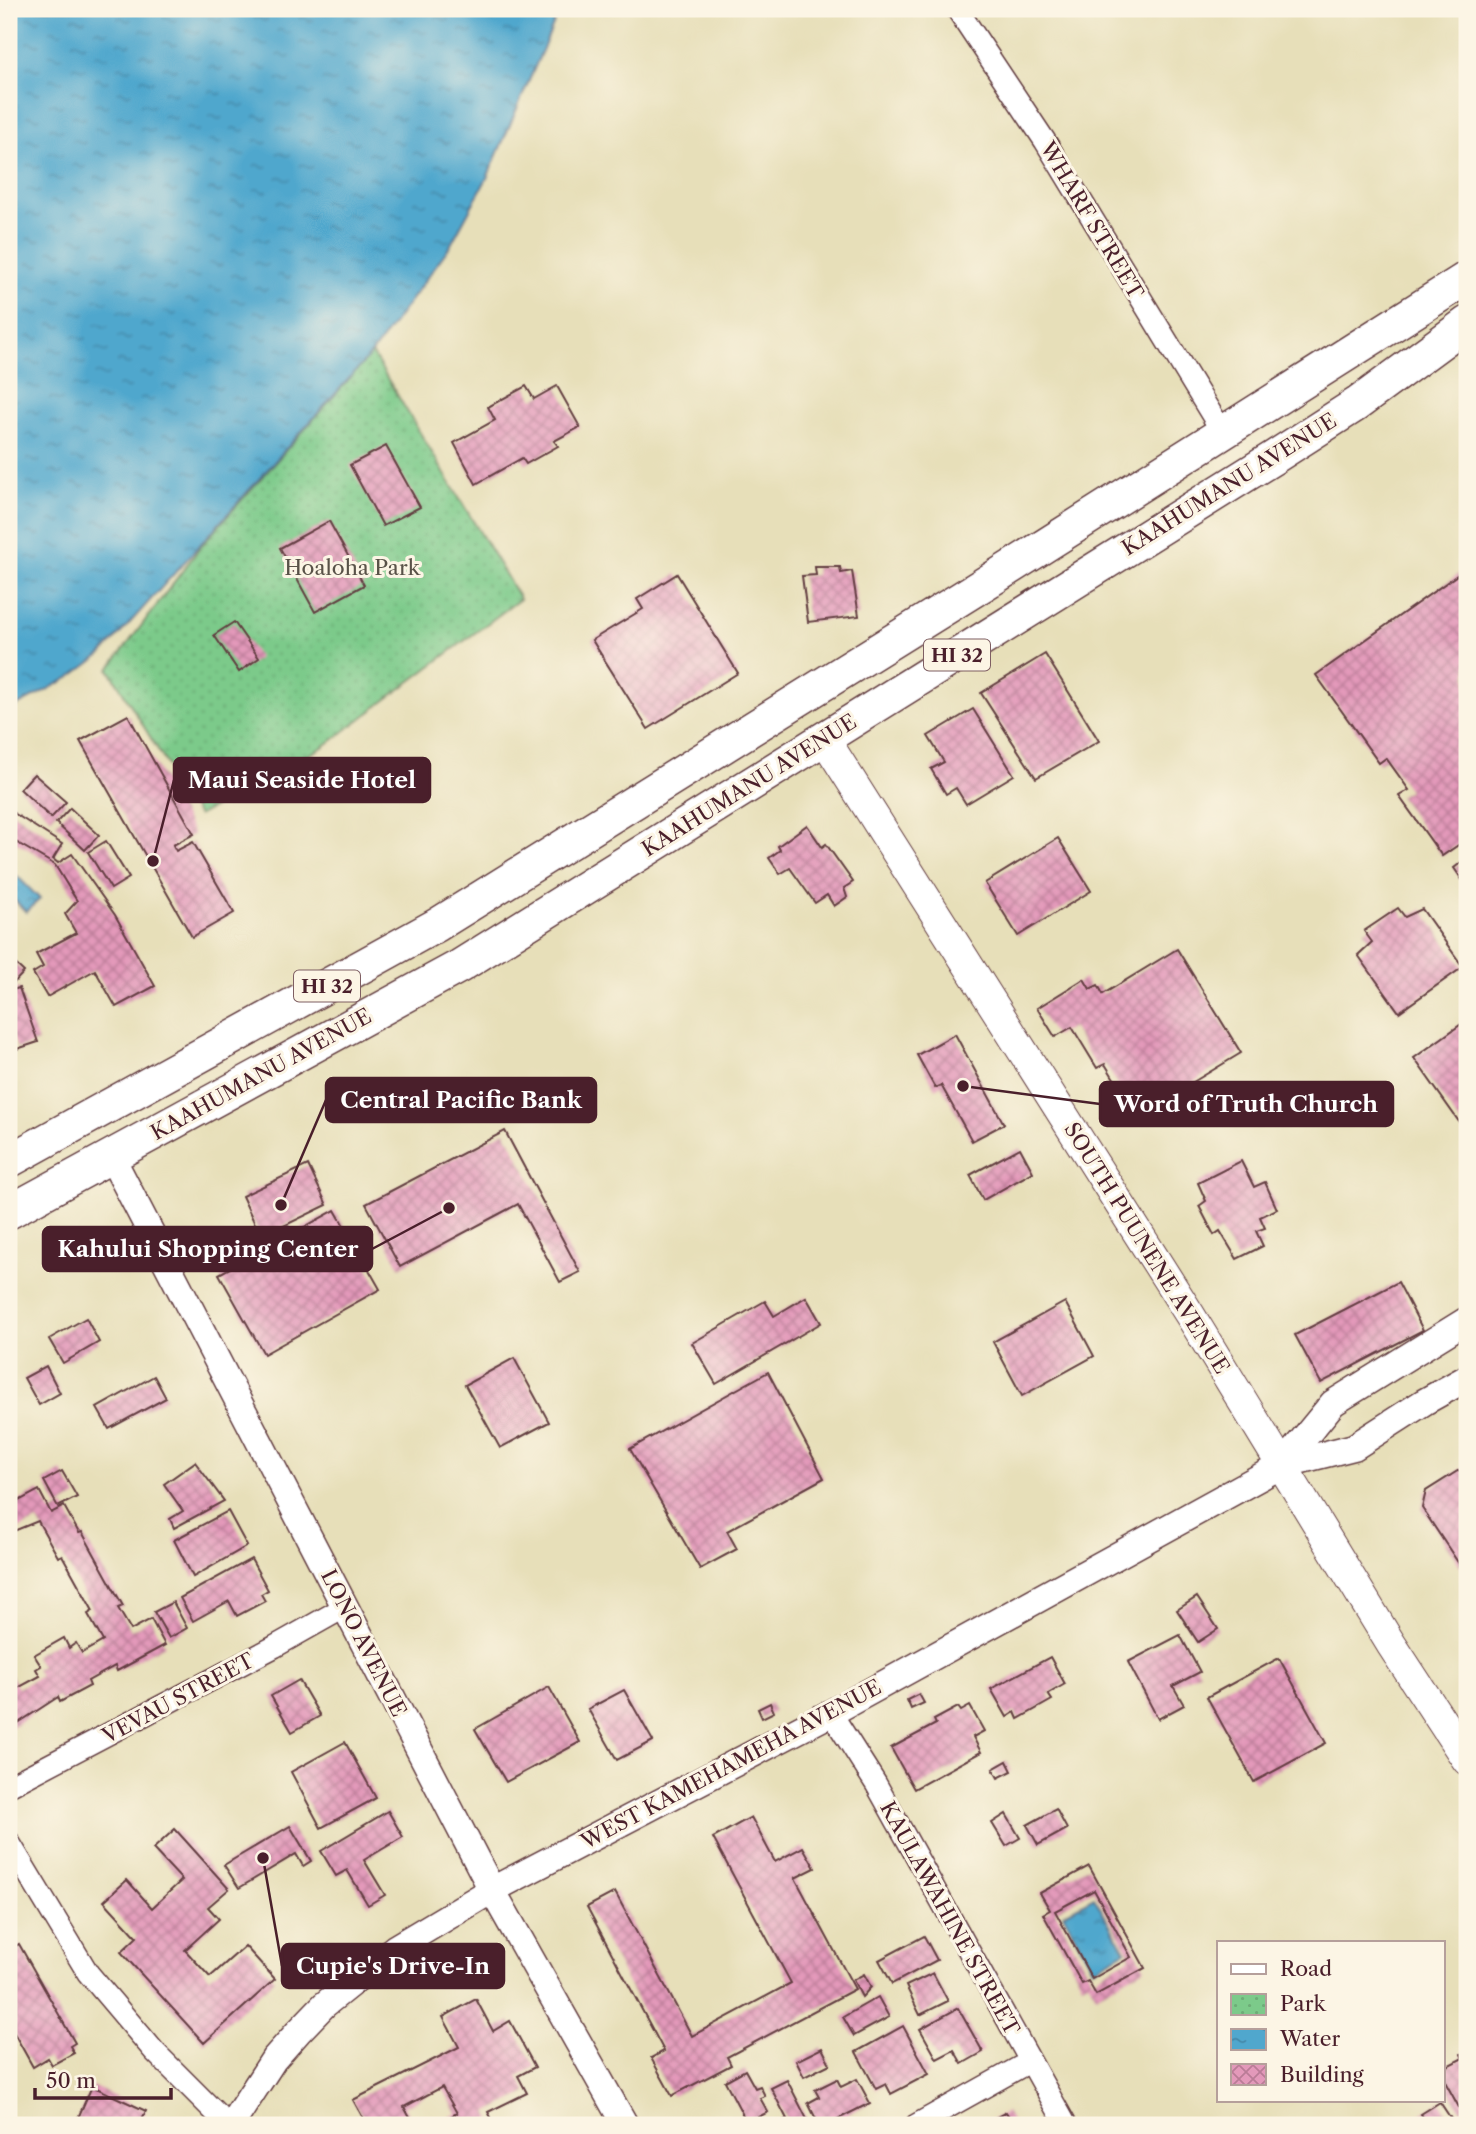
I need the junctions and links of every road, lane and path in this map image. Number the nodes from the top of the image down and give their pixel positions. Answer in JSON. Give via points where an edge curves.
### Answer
{"nodes":[{"id":1,"x":957,"y":9,"type":"edge"},
{"id":2,"x":1467,"y":278,"type":"edge"},
{"id":3,"x":1467,"y":323,"type":"edge"},
{"id":4,"x":1223,"y":433,"type":"junction"},
{"id":5,"x":1250,"y":472,"type":"junction"},
{"id":6,"x":801,"y":698,"type":"junction"},
{"id":7,"x":824,"y":738,"type":"junction"},
{"id":8,"x":437,"y":925,"type":"junction"},
{"id":9,"x":460,"y":966,"type":"junction"},
{"id":10,"x":89,"y":1118,"type":"junction"},
{"id":11,"x":111,"y":1156,"type":"junction"},
{"id":12,"x":9,"y":1161,"type":"edge"},
{"id":13,"x":9,"y":1212,"type":"edge"},
{"id":14,"x":1467,"y":1320,"type":"edge"},
{"id":15,"x":1467,"y":1378,"type":"edge"},
{"id":16,"x":1282,"y":1465,"type":"junction"},
{"id":17,"x":345,"y":1606,"type":"junction"},
{"id":18,"x":831,"y":1713,"type":"junction"},
{"id":19,"x":1467,"y":1760,"type":"edge"},
{"id":20,"x":9,"y":1786,"type":"edge"},
{"id":21,"x":9,"y":1842,"type":"edge"},
{"id":22,"x":492,"y":1890,"type":"junction"},
{"id":23,"x":1029,"y":2062,"type":"junction"},
{"id":24,"x":230,"y":2125,"type":"edge"},
{"id":25,"x":625,"y":2125,"type":"edge"},
{"id":26,"x":916,"y":2125,"type":"edge"},
{"id":27,"x":1066,"y":2125,"type":"edge"}],
"edges":[{"from":1,"to":4,"type":"street","name":"WHARF STREET","via":[[1045,141]]},
{"from":2,"to":4,"type":"main road","number":"HI 32"},
{"from":3,"to":5,"type":"main road","name":"KAAHUMANU AVENUE","number":"HI 32","via":[[1357,404]]},
{"from":4,"to":5,"type":"main road"},
{"from":4,"to":6,"type":"main road","number":"HI 32"},
{"from":5,"to":7,"type":"main road","name":"KAAHUMANU AVENUE","number":"HI 32"},
{"from":6,"to":7,"type":"main road"},
{"from":6,"to":8,"type":"main road","number":"HI 32"},
{"from":7,"to":9,"type":"main road","name":"KAAHUMANU AVENUE","number":"HI 32"},
{"from":7,"to":16,"type":"main road","name":"SOUTH PUUNENE AVENUE"},
{"from":8,"to":9,"type":"main road"},
{"from":8,"to":10,"type":"main road","number":"HI 32"},
{"from":9,"to":11,"type":"main road","name":"KAAHUMANU AVENUE","number":"HI 32"},
{"from":10,"to":11,"type":"main road"},
{"from":10,"to":12,"type":"main road","number":"HI 32"},
{"from":11,"to":13,"type":"main road","name":"KAAHUMANU AVENUE","number":"HI 32"},
{"from":11,"to":17,"type":"street","name":"LONO AVENUE"},
{"from":14,"to":16,"type":"street","via":[[1334,1403]]},
{"from":15,"to":16,"type":"street","via":[[1354,1447]]},
{"from":16,"to":18,"type":"street","name":"WEST KAMEHAMEHA AVENUE"},
{"from":16,"to":19,"type":"main road","name":"SOUTH PUUNENE AVENUE"},
{"from":17,"to":20,"type":"street","name":"VEVAU STREET"},
{"from":17,"to":22,"type":"street","name":"LONO AVENUE"},
{"from":18,"to":22,"type":"street","name":"WEST KAMEHAMEHA AVENUE"},
{"from":18,"to":23,"type":"street","name":"KAULAWAHINE STREET","via":[[876,1784]]},
{"from":21,"to":24,"type":"street","via":[[88,1973],[154,2051]]},
{"from":22,"to":24,"type":"street","name":"WEST KAMEHAMEHA AVENUE","via":[[385,1955],[324,2005],[274,2059]]},
{"from":22,"to":25,"type":"street","name":"LONO AVENUE"},
{"from":23,"to":26,"type":"street"},
{"from":23,"to":27,"type":"street","name":"KAULAWAHINE STREET"}]}
